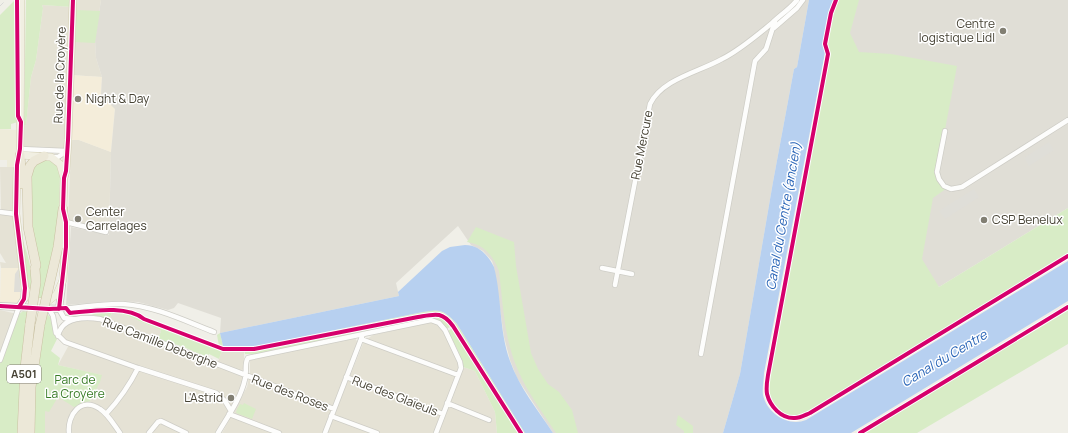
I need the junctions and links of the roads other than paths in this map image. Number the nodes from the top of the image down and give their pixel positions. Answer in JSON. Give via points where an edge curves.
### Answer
{"nodes":[{"id":1,"x":73,"y":0,"type":"edge"},
{"id":2,"x":797,"y":0,"type":"edge"},
{"id":3,"x":803,"y":0,"type":"edge"},
{"id":4,"x":21,"y":2,"type":"edge"},
{"id":5,"x":775,"y":20,"type":"junction"},
{"id":6,"x":770,"y":37,"type":"junction"},
{"id":7,"x":1068,"y":120,"type":"edge"},
{"id":8,"x":945,"y":131,"type":"dead end"},
{"id":9,"x":67,"y":151,"type":"junction"},
{"id":10,"x":20,"y":152,"type":"junction"},
{"id":11,"x":47,"y":157,"type":"junction"},
{"id":12,"x":64,"y":178,"type":"junction"},
{"id":13,"x":63,"y":209,"type":"junction"},
{"id":14,"x":0,"y":212,"type":"edge"},
{"id":15,"x":16,"y":214,"type":"junction"},
{"id":16,"x":66,"y":222,"type":"junction"},
{"id":17,"x":106,"y":232,"type":"dead end"},
{"id":18,"x":29,"y":245,"type":"junction"},
{"id":19,"x":602,"y":268,"type":"dead end"},
{"id":20,"x":617,"y":271,"type":"junction"},
{"id":21,"x":632,"y":274,"type":"dead end"},
{"id":22,"x":63,"y":280,"type":"junction"},
{"id":23,"x":615,"y":285,"type":"dead end"},
{"id":24,"x":25,"y":288,"type":"junction"},
{"id":25,"x":0,"y":306,"type":"edge"},
{"id":26,"x":19,"y":307,"type":"junction"},
{"id":27,"x":49,"y":309,"type":"junction"},
{"id":28,"x":59,"y":309,"type":"junction"},
{"id":29,"x":75,"y":318,"type":"junction"},
{"id":30,"x":214,"y":332,"type":"dead end"},
{"id":31,"x":58,"y":336,"type":"junction"},
{"id":32,"x":362,"y":336,"type":"junction"},
{"id":33,"x":701,"y":354,"type":"dead end"},
{"id":34,"x":0,"y":360,"type":"edge"},
{"id":35,"x":138,"y":368,"type":"junction"},
{"id":36,"x":458,"y":375,"type":"junction"},
{"id":37,"x":246,"y":376,"type":"junction"},
{"id":38,"x":346,"y":377,"type":"junction"},
{"id":39,"x":447,"y":403,"type":"junction"},
{"id":40,"x":334,"y":409,"type":"junction"},
{"id":41,"x":230,"y":412,"type":"junction"},
{"id":42,"x":106,"y":414,"type":"junction"},
{"id":43,"x":443,"y":414,"type":"junction"},
{"id":44,"x":331,"y":416,"type":"junction"},
{"id":45,"x":489,"y":420,"type":"dead end"},
{"id":46,"x":22,"y":433,"type":"edge"},
{"id":47,"x":30,"y":433,"type":"edge"},
{"id":48,"x":69,"y":433,"type":"edge"},
{"id":49,"x":120,"y":433,"type":"edge"},
{"id":50,"x":149,"y":433,"type":"edge"},
{"id":51,"x":186,"y":433,"type":"edge"},
{"id":52,"x":218,"y":433,"type":"edge"},
{"id":53,"x":279,"y":433,"type":"edge"},
{"id":54,"x":325,"y":433,"type":"edge"},
{"id":55,"x":377,"y":433,"type":"edge"},
{"id":56,"x":436,"y":433,"type":"edge"}],
"edges":[{"from":1,"to":9,"type":"main road","name":"Rue de la Croyère"},
{"from":2,"to":5,"type":"street","name":"Rue Mercure"},
{"from":3,"to":6,"type":"street","via":[[777,24]]},
{"from":4,"to":10,"type":"main road"},
{"from":5,"to":6,"type":"street"},
{"from":5,"to":20,"type":"street","name":"Rue Mercure","via":[[734,52],[667,85],[653,97]]},
{"from":6,"to":33,"type":"street","via":[[766,49],[756,58],[754,67]]},
{"from":7,"to":8,"type":"street","via":[[955,189],[944,186],[938,176]]},
{"from":9,"to":10,"type":"street"},
{"from":9,"to":11,"type":"street","via":[[60,157]]},
{"from":9,"to":12,"type":"main road","name":"Rue de la Croyère"},
{"from":10,"to":11,"type":"main road"},
{"from":10,"to":15,"type":"main road","via":[[17,164]]},
{"from":10,"to":18,"type":"highway","via":[[22,218]]},
{"from":11,"to":12,"type":"main road","via":[[60,164]]},
{"from":11,"to":18,"type":"highway","via":[[34,161],[28,170]]},
{"from":12,"to":13,"type":"main road","name":"Rue de la Croyère"},
{"from":13,"to":16,"type":"main road","name":"Rue de la Croyère"},
{"from":13,"to":47,"type":"highway","number":"A501","bridge":true,"via":[[58,247],[40,325],[31,387]]},
{"from":14,"to":15,"type":"street"},
{"from":15,"to":24,"type":"main road"},
{"from":16,"to":17,"type":"street"},
{"from":16,"to":22,"type":"main road","name":"Rue de la Croyère"},
{"from":18,"to":46,"type":"highway","number":"A501","bridge":true,"via":[[36,265],[36,282],[25,368]]},
{"from":19,"to":20,"type":"street"},
{"from":20,"to":21,"type":"street"},
{"from":20,"to":23,"type":"street","name":"Rue Mercure"},
{"from":22,"to":24,"type":"main road","via":[[57,294],[47,302],[34,301]]},
{"from":22,"to":28,"type":"street"},
{"from":24,"to":26,"type":"street","via":[[24,299]]},
{"from":25,"to":26,"type":"street"},
{"from":26,"to":27,"type":"street"},
{"from":26,"to":34,"type":"street"},
{"from":27,"to":28,"type":"street"},
{"from":27,"to":31,"type":"street"},
{"from":28,"to":29,"type":"street","via":[[64,318]]},
{"from":28,"to":30,"type":"street","via":[[108,304],[139,306]]},
{"from":29,"to":31,"type":"street","via":[[60,328]]},
{"from":29,"to":37,"type":"street","name":"Rue Camille Deberghe","via":[[100,319]]},
{"from":31,"to":35,"type":"street","via":[[69,344]]},
{"from":32,"to":36,"type":"street"},
{"from":32,"to":36,"type":"street","via":[[431,320],[439,323],[460,362]]},
{"from":32,"to":37,"type":"street","via":[[248,358]]},
{"from":32,"to":38,"type":"street"},
{"from":35,"to":41,"type":"street","via":[[216,393],[225,401]]},
{"from":35,"to":42,"type":"street","via":[[128,388]]},
{"from":36,"to":39,"type":"street"},
{"from":37,"to":40,"type":"street","name":"Rue des Roses"},
{"from":37,"to":41,"type":"street","via":[[243,388]]},
{"from":38,"to":40,"type":"street"},
{"from":38,"to":43,"type":"street","name":"Rue des Glaïeuls"},
{"from":39,"to":43,"type":"street"},
{"from":39,"to":45,"type":"street"},
{"from":40,"to":44,"type":"street"},
{"from":41,"to":52,"type":"street"},
{"from":41,"to":53,"type":"street"},
{"from":42,"to":48,"type":"street","via":[[95,406],[82,406],[72,415]]},
{"from":42,"to":49,"type":"street"},
{"from":43,"to":56,"type":"street"},
{"from":44,"to":54,"type":"street"},
{"from":44,"to":55,"type":"street"},
{"from":50,"to":51,"type":"street","via":[[161,421]]}]}
